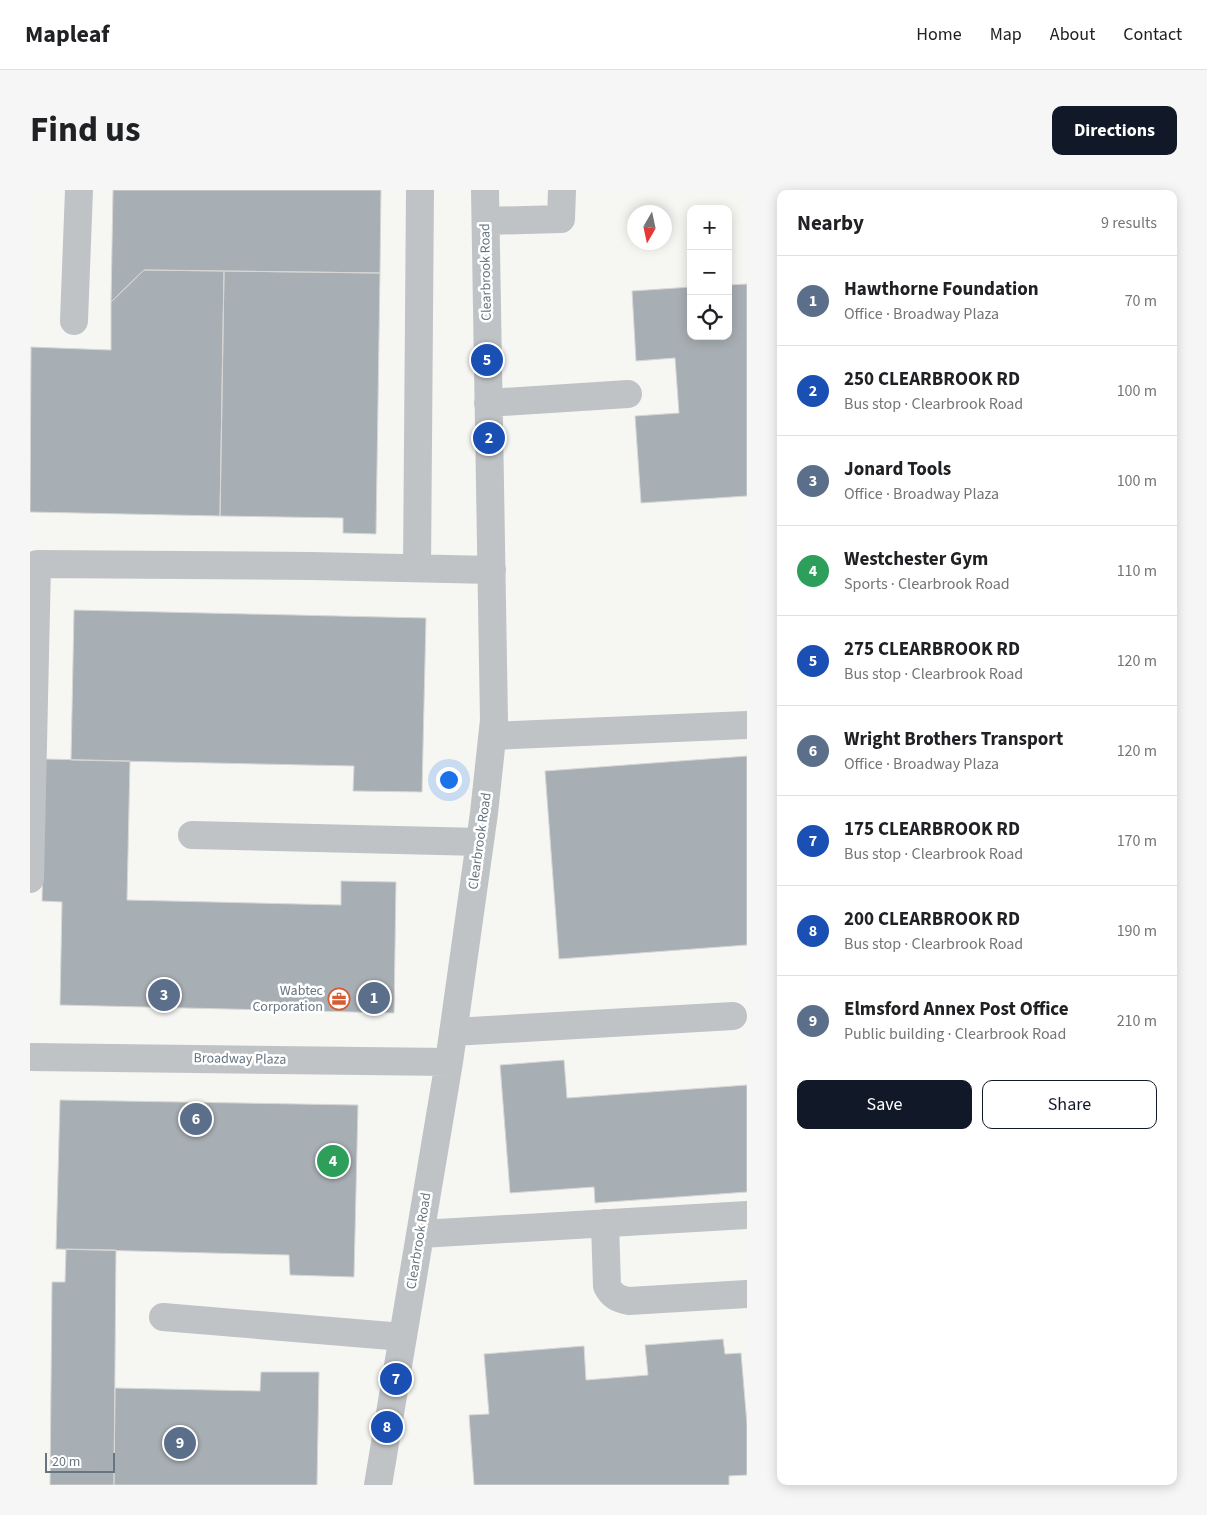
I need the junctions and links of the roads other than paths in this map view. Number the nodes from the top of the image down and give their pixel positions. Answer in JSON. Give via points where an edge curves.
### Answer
{"nodes":[{"id":1,"x":79,"y":190,"type":"edge"},
{"id":2,"x":420,"y":190,"type":"edge"},
{"id":3,"x":485,"y":190,"type":"edge"},
{"id":4,"x":562,"y":190,"type":"edge"},
{"id":5,"x":486,"y":221,"type":"junction"},
{"id":6,"x":74,"y":321,"type":"dead end"},
{"id":7,"x":628,"y":394,"type":"dead end"},
{"id":8,"x":488,"y":403,"type":"junction"},
{"id":9,"x":417,"y":568,"type":"junction"},
{"id":10,"x":492,"y":570,"type":"junction"},
{"id":11,"x":747,"y":725,"type":"edge"},
{"id":12,"x":492,"y":736,"type":"junction"},
{"id":13,"x":192,"y":835,"type":"dead end"},
{"id":14,"x":480,"y":842,"type":"junction"},
{"id":15,"x":30,"y":879,"type":"edge"},
{"id":16,"x":733,"y":1016,"type":"dead end"},
{"id":17,"x":453,"y":1032,"type":"junction"},
{"id":18,"x":30,"y":1059,"type":"edge"},
{"id":19,"x":449,"y":1062,"type":"junction"},
{"id":20,"x":747,"y":1215,"type":"edge"},
{"id":21,"x":605,"y":1223,"type":"junction"},
{"id":22,"x":421,"y":1234,"type":"junction"},
{"id":23,"x":747,"y":1294,"type":"edge"},
{"id":24,"x":163,"y":1316,"type":"dead end"},
{"id":25,"x":403,"y":1337,"type":"junction"},
{"id":26,"x":378,"y":1485,"type":"edge"}],
"edges":[{"from":1,"to":6,"type":"street"},
{"from":2,"to":9,"type":"street"},
{"from":3,"to":5,"type":"street","name":"Clearbrook Road"},
{"from":4,"to":5,"type":"street","via":[[561,219]]},
{"from":5,"to":8,"type":"street","name":"Clearbrook Road"},
{"from":7,"to":8,"type":"street"},
{"from":8,"to":10,"type":"street","name":"Clearbrook Road"},
{"from":9,"to":10,"type":"street"},
{"from":9,"to":15,"type":"street","via":[[37,564]]},
{"from":10,"to":12,"type":"street","name":"Clearbrook Road"},
{"from":11,"to":12,"type":"street"},
{"from":12,"to":14,"type":"street","name":"Clearbrook Road"},
{"from":13,"to":14,"type":"street"},
{"from":14,"to":17,"type":"street","name":"Clearbrook Road"},
{"from":16,"to":17,"type":"street"},
{"from":17,"to":19,"type":"street","name":"Clearbrook Road"},
{"from":18,"to":19,"type":"street","name":"Broadway Plaza"},
{"from":19,"to":22,"type":"street","name":"Clearbrook Road"},
{"from":20,"to":21,"type":"street"},
{"from":21,"to":22,"type":"street"},
{"from":21,"to":23,"type":"street","via":[[607,1286],[618,1299]]},
{"from":22,"to":25,"type":"street","name":"Clearbrook Road"},
{"from":24,"to":25,"type":"street"},
{"from":25,"to":26,"type":"street","name":"Clearbrook Road"}]}
